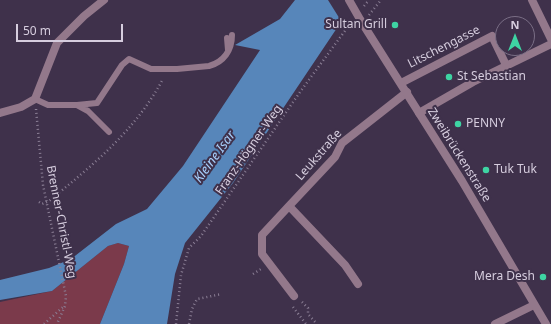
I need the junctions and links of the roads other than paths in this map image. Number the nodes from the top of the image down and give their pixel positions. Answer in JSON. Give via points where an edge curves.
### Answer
{"nodes":[{"id":1,"x":104,"y":0,"type":"edge"},
{"id":2,"x":349,"y":0,"type":"edge"},
{"id":3,"x":532,"y":0,"type":"edge"},
{"id":4,"x":229,"y":37,"type":"dead end"},
{"id":5,"x":551,"y":39,"type":"edge"},
{"id":6,"x":551,"y":44,"type":"edge"},
{"id":7,"x":506,"y":65,"type":"junction"},
{"id":8,"x":401,"y":83,"type":"junction"},
{"id":9,"x":407,"y":92,"type":"junction"},
{"id":10,"x":35,"y":99,"type":"junction"},
{"id":11,"x":77,"y":105,"type":"junction"},
{"id":12,"x":419,"y":112,"type":"junction"},
{"id":13,"x":0,"y":113,"type":"edge"},
{"id":14,"x":108,"y":132,"type":"dead end"},
{"id":15,"x":289,"y":206,"type":"junction"},
{"id":16,"x":358,"y":284,"type":"dead end"},
{"id":17,"x":297,"y":298,"type":"road end"},
{"id":18,"x":534,"y":305,"type":"junction"},
{"id":19,"x":495,"y":324,"type":"edge"},
{"id":20,"x":546,"y":324,"type":"edge"}],
"edges":[{"from":1,"to":10,"type":"street","via":[[57,43]]},
{"from":2,"to":8,"type":"street","name":"Zweibrückenstraße","bridge":true},
{"from":3,"to":5,"type":"street"},
{"from":4,"to":11,"type":"lane","via":[[232,45],[228,53],[214,65],[147,69],[129,59],[122,65],[97,103]]},
{"from":6,"to":7,"type":"street"},
{"from":7,"to":8,"type":"street","name":"Litschengasse","via":[[492,36]]},
{"from":7,"to":12,"type":"street"},
{"from":8,"to":9,"type":"street","name":"Zweibrückenstraße"},
{"from":9,"to":12,"type":"street","name":"Zweibrückenstraße"},
{"from":9,"to":15,"type":"street","name":"Leukstraße","via":[[342,143],[335,157]]},
{"from":10,"to":11,"type":"lane","via":[[48,105]]},
{"from":10,"to":13,"type":"street"},
{"from":11,"to":14,"type":"lane","via":[[88,111]]},
{"from":12,"to":18,"type":"street","name":"Zweibrückenstraße","via":[[505,252]]},
{"from":15,"to":16,"type":"street","via":[[345,265]]},
{"from":15,"to":17,"type":"street","name":"Leukstraße","via":[[262,235],[262,254]]},
{"from":18,"to":19,"type":"street"},
{"from":18,"to":20,"type":"street","name":"Zweibrückenstraße"}]}
